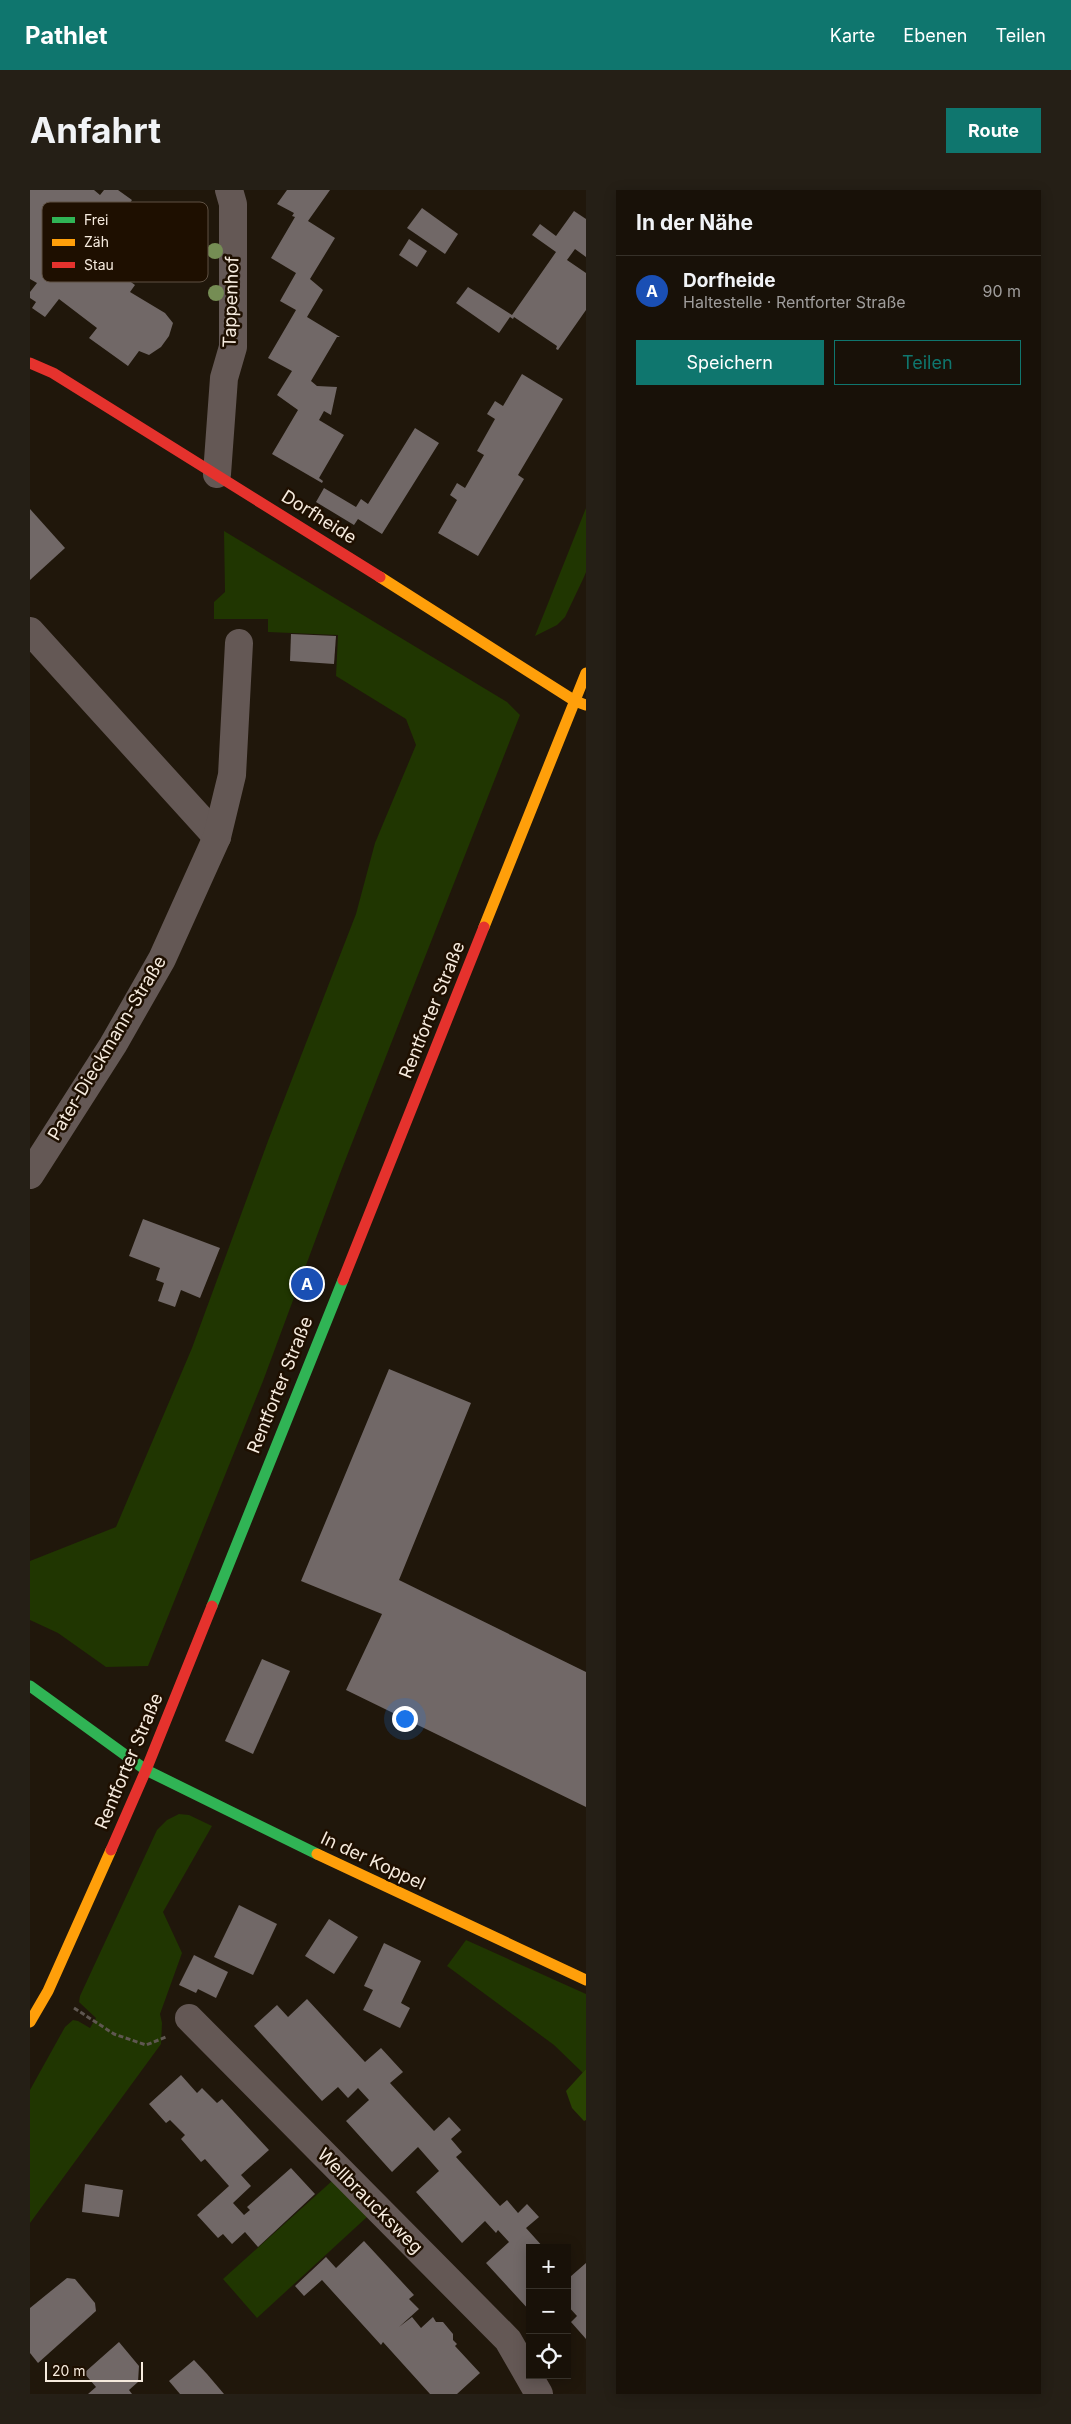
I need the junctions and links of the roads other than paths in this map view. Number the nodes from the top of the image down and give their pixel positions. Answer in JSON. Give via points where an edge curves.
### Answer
{"nodes":[{"id":1,"x":229,"y":190,"type":"edge"},
{"id":2,"x":30,"y":363,"type":"edge"},
{"id":3,"x":217,"y":474,"type":"junction"},
{"id":4,"x":30,"y":631,"type":"edge"},
{"id":5,"x":239,"y":643,"type":"dead end"},
{"id":6,"x":586,"y":673,"type":"edge"},
{"id":7,"x":581,"y":703,"type":"edge"},
{"id":8,"x":217,"y":837,"type":"junction"},
{"id":9,"x":32,"y":1164,"type":"edge"},
{"id":10,"x":30,"y":1686,"type":"edge"},
{"id":11,"x":146,"y":1770,"type":"junction"},
{"id":12,"x":586,"y":1980,"type":"edge"},
{"id":13,"x":30,"y":2022,"type":"edge"},
{"id":14,"x":191,"y":2022,"type":"road end"},
{"id":15,"x":539,"y":2394,"type":"edge"}],
"edges":[{"from":1,"to":3,"type":"street","name":"Tappenhof","via":[[233,204],[233,347],[224,378]]},
{"from":2,"to":3,"type":"main road","name":"Dorfheide","via":[[53,373]]},
{"from":3,"to":7,"type":"main road","name":"Dorfheide"},
{"from":4,"to":8,"type":"street"},
{"from":5,"to":8,"type":"street","name":"Pater-Dieckmann-Straße","via":[[232,775]]},
{"from":6,"to":7,"type":"main road","name":"Rentforter Straße"},
{"from":7,"to":11,"type":"main road","name":"Rentforter Straße"},
{"from":8,"to":9,"type":"street","name":"Pater-Dieckmann-Straße","via":[[162,959],[113,1045]]},
{"from":10,"to":11,"type":"main road","name":"In der Koppel"},
{"from":11,"to":12,"type":"main road","name":"In der Koppel"},
{"from":11,"to":13,"type":"main road","name":"Rentforter Straße","via":[[48,1991]]},
{"from":14,"to":15,"type":"street","name":"Wellbraucksweg","via":[[508,2340]]}]}
